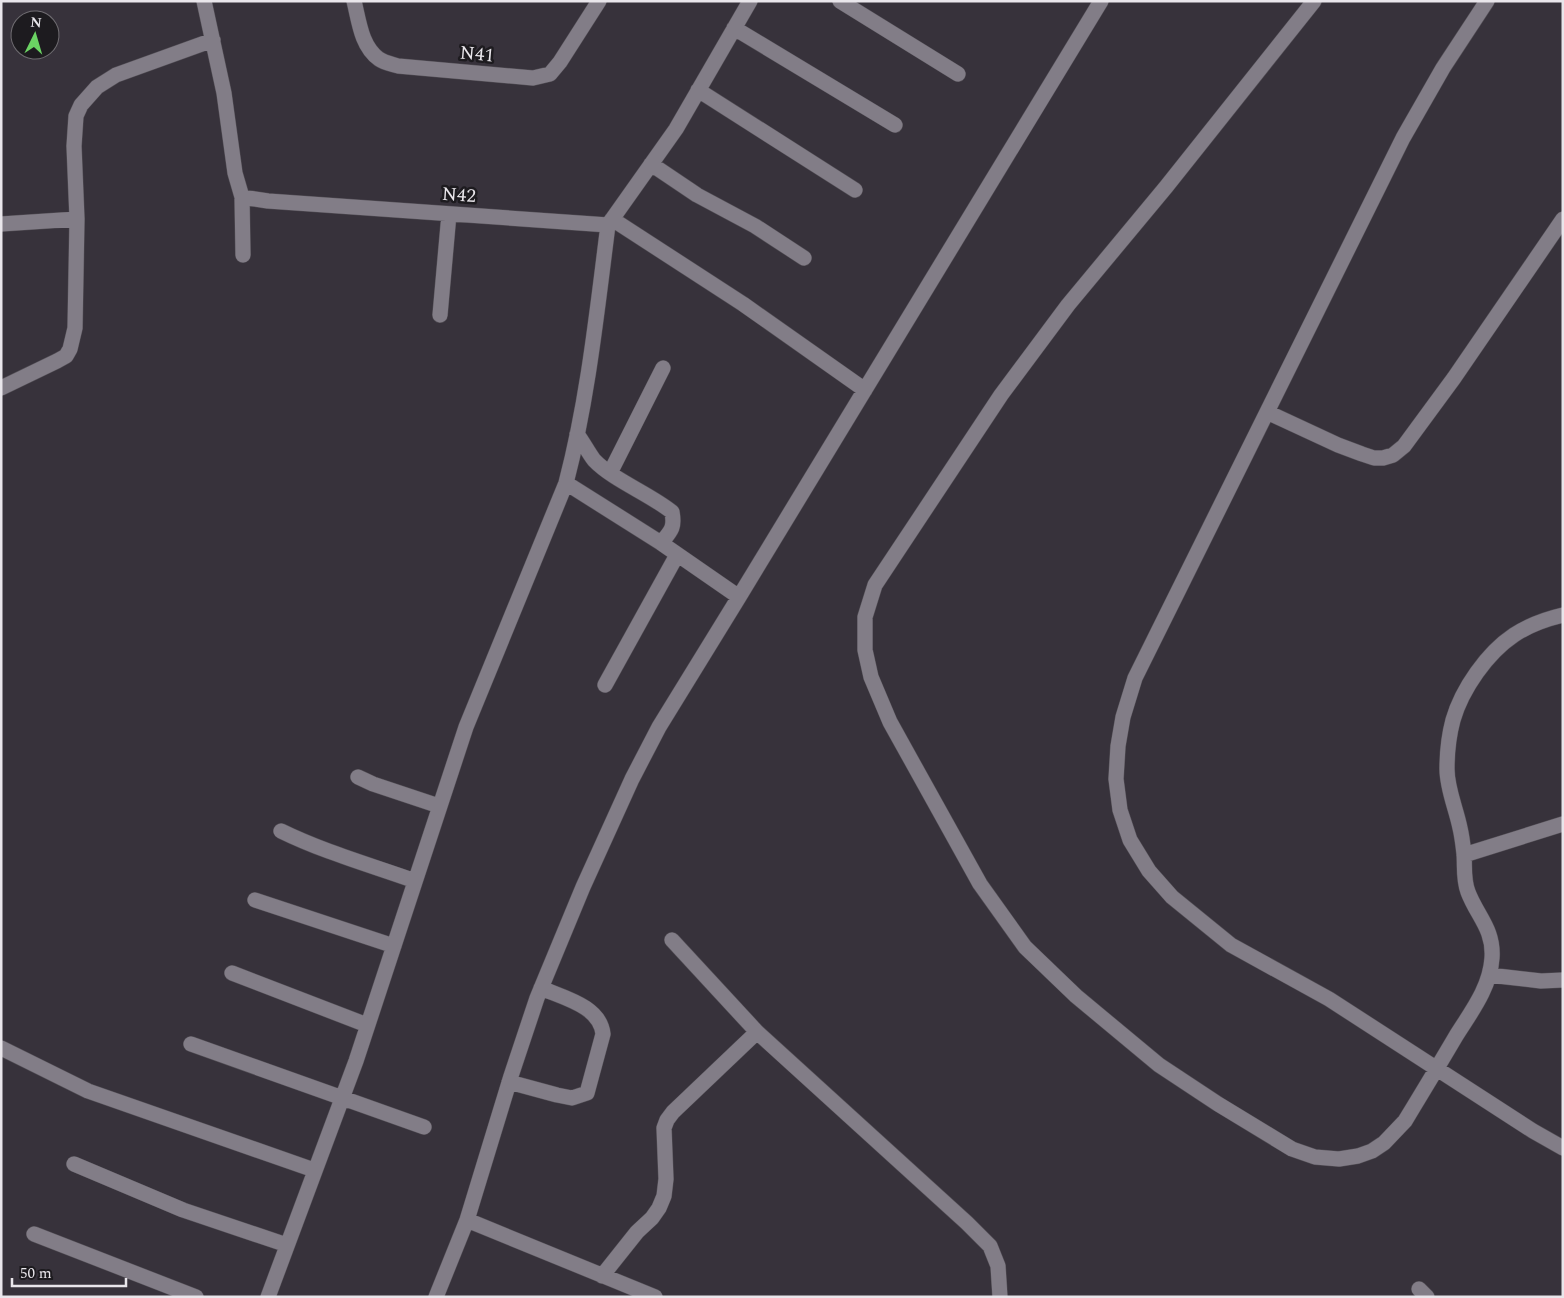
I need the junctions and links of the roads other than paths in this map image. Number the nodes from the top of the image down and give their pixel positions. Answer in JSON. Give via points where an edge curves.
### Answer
{"nodes":[{"id":1,"x":204,"y":1,"type":"edge"},
{"id":2,"x":354,"y":1,"type":"edge"},
{"id":3,"x":598,"y":1,"type":"edge"},
{"id":4,"x":750,"y":1,"type":"edge"},
{"id":5,"x":840,"y":1,"type":"edge"},
{"id":6,"x":1101,"y":1,"type":"edge"},
{"id":7,"x":1314,"y":1,"type":"edge"},
{"id":8,"x":1487,"y":1,"type":"edge"},
{"id":9,"x":734,"y":28,"type":"junction"},
{"id":10,"x":212,"y":40,"type":"junction"},
{"id":11,"x":958,"y":74,"type":"dead end"},
{"id":12,"x":698,"y":90,"type":"junction"},
{"id":13,"x":895,"y":125,"type":"dead end"},
{"id":14,"x":651,"y":164,"type":"junction"},
{"id":15,"x":856,"y":190,"type":"dead end"},
{"id":16,"x":242,"y":197,"type":"junction"},
{"id":17,"x":449,"y":214,"type":"junction"},
{"id":18,"x":77,"y":219,"type":"junction"},
{"id":19,"x":1563,"y":219,"type":"edge"},
{"id":20,"x":610,"y":222,"type":"junction"},
{"id":21,"x":1,"y":224,"type":"edge"},
{"id":22,"x":243,"y":255,"type":"dead end"},
{"id":23,"x":804,"y":258,"type":"dead end"},
{"id":24,"x":440,"y":315,"type":"dead end"},
{"id":25,"x":663,"y":368,"type":"dead end"},
{"id":26,"x":1,"y":388,"type":"edge"},
{"id":27,"x":865,"y":390,"type":"junction"},
{"id":28,"x":1267,"y":412,"type":"junction"},
{"id":29,"x":577,"y":434,"type":"junction"},
{"id":30,"x":610,"y":472,"type":"junction"},
{"id":31,"x":566,"y":483,"type":"junction"},
{"id":32,"x":660,"y":543,"type":"junction"},
{"id":33,"x":677,"y":555,"type":"junction"},
{"id":34,"x":739,"y":598,"type":"junction"},
{"id":35,"x":1563,"y":614,"type":"edge"},
{"id":36,"x":605,"y":685,"type":"dead end"},
{"id":37,"x":358,"y":776,"type":"dead end"},
{"id":38,"x":439,"y":806,"type":"junction"},
{"id":39,"x":1563,"y":824,"type":"edge"},
{"id":40,"x":281,"y":831,"type":"dead end"},
{"id":41,"x":1464,"y":855,"type":"junction"},
{"id":42,"x":415,"y":881,"type":"junction"},
{"id":43,"x":255,"y":900,"type":"dead end"},
{"id":44,"x":672,"y":940,"type":"dead end"},
{"id":45,"x":394,"y":946,"type":"junction"},
{"id":46,"x":232,"y":972,"type":"dead end"},
{"id":47,"x":1490,"y":975,"type":"junction"},
{"id":48,"x":1563,"y":980,"type":"edge"},
{"id":49,"x":541,"y":988,"type":"junction"},
{"id":50,"x":368,"y":1025,"type":"junction"},
{"id":51,"x":757,"y":1032,"type":"junction"},
{"id":52,"x":191,"y":1044,"type":"dead end"},
{"id":53,"x":1,"y":1048,"type":"edge"},
{"id":54,"x":1437,"y":1068,"type":"junction"},
{"id":55,"x":509,"y":1082,"type":"junction"},
{"id":56,"x":342,"y":1098,"type":"junction"},
{"id":57,"x":424,"y":1127,"type":"dead end"},
{"id":58,"x":1563,"y":1148,"type":"edge"},
{"id":59,"x":74,"y":1164,"type":"dead end"},
{"id":60,"x":314,"y":1170,"type":"junction"},
{"id":61,"x":467,"y":1220,"type":"junction"},
{"id":62,"x":34,"y":1234,"type":"dead end"},
{"id":63,"x":287,"y":1245,"type":"junction"},
{"id":64,"x":602,"y":1276,"type":"junction"},
{"id":65,"x":196,"y":1297,"type":"edge"},
{"id":66,"x":268,"y":1297,"type":"edge"},
{"id":67,"x":436,"y":1297,"type":"edge"},
{"id":68,"x":655,"y":1297,"type":"edge"},
{"id":69,"x":1000,"y":1297,"type":"edge"}],
"edges":[{"from":1,"to":10,"type":"street"},
{"from":2,"to":3,"type":"street","name":"N41","via":[[362,36],[370,51],[381,60],[398,66],[533,78],[550,74]]},
{"from":4,"to":9,"type":"street"},
{"from":5,"to":11,"type":"street"},
{"from":6,"to":27,"type":"street"},
{"from":7,"to":54,"type":"street","via":[[1068,305],[1001,395],[875,585],[865,617],[865,650],[871,678],[890,722],[980,884],[1025,947],[1076,996],[1159,1065],[1292,1149],[1315,1157],[1339,1159],[1358,1156],[1384,1144],[1405,1121]]},
{"from":8,"to":28,"type":"street","via":[[1403,138]]},
{"from":9,"to":12,"type":"street"},
{"from":9,"to":13,"type":"street"},
{"from":10,"to":16,"type":"street"},
{"from":10,"to":18,"type":"street","via":[[116,75],[97,87],[81,105],[76,116],[74,146]]},
{"from":12,"to":14,"type":"street"},
{"from":12,"to":15,"type":"street"},
{"from":14,"to":20,"type":"street"},
{"from":14,"to":23,"type":"street"},
{"from":16,"to":17,"type":"street","name":"N42"},
{"from":16,"to":22,"type":"street"},
{"from":17,"to":20,"type":"street","name":"N42"},
{"from":17,"to":24,"type":"street"},
{"from":18,"to":21,"type":"street"},
{"from":18,"to":26,"type":"street","via":[[76,313],[70,349],[66,356]]},
{"from":19,"to":28,"type":"street","via":[[1448,386],[1404,446],[1393,455],[1374,458],[1362,454]]},
{"from":20,"to":27,"type":"street","via":[[743,304]]},
{"from":20,"to":29,"type":"street"},
{"from":25,"to":30,"type":"street"},
{"from":27,"to":34,"type":"street"},
{"from":28,"to":54,"type":"street","via":[[1135,678],[1118,746],[1116,779],[1120,810],[1130,840],[1149,871],[1172,898],[1231,945],[1329,999]]},
{"from":29,"to":30,"type":"street","via":[[594,460]]},
{"from":29,"to":31,"type":"street"},
{"from":30,"to":32,"type":"street","via":[[672,512],[673,528]]},
{"from":31,"to":32,"type":"street"},
{"from":31,"to":38,"type":"street","via":[[466,727]]},
{"from":32,"to":33,"type":"street"},
{"from":33,"to":34,"type":"street"},
{"from":33,"to":36,"type":"street"},
{"from":34,"to":49,"type":"street","via":[[659,727],[632,779]]},
{"from":35,"to":41,"type":"street","via":[[1543,620],[1497,649],[1478,671],[1453,720],[1447,770]]},
{"from":37,"to":38,"type":"street"},
{"from":38,"to":42,"type":"street"},
{"from":39,"to":41,"type":"street"},
{"from":40,"to":42,"type":"street"},
{"from":41,"to":47,"type":"street","via":[[1468,892],[1492,943]]},
{"from":42,"to":45,"type":"street"},
{"from":43,"to":45,"type":"street"},
{"from":44,"to":51,"type":"street"},
{"from":45,"to":50,"type":"street"},
{"from":46,"to":50,"type":"street"},
{"from":47,"to":48,"type":"street"},
{"from":47,"to":54,"type":"street"},
{"from":49,"to":55,"type":"street"},
{"from":49,"to":55,"type":"street","via":[[588,1009],[602,1028],[587,1093],[572,1098]]},
{"from":50,"to":56,"type":"street"},
{"from":51,"to":64,"type":"street","via":[[667,1120],[664,1128],[664,1196],[652,1218]]},
{"from":51,"to":69,"type":"street","via":[[990,1246],[998,1266]]},
{"from":52,"to":56,"type":"street"},
{"from":53,"to":60,"type":"street","via":[[88,1091]]},
{"from":54,"to":58,"type":"street"},
{"from":55,"to":61,"type":"street"},
{"from":56,"to":57,"type":"street"},
{"from":56,"to":60,"type":"street"},
{"from":59,"to":63,"type":"street","via":[[183,1210]]},
{"from":60,"to":63,"type":"street"},
{"from":61,"to":64,"type":"street"},
{"from":61,"to":67,"type":"street"},
{"from":62,"to":65,"type":"street"},
{"from":63,"to":66,"type":"street"},
{"from":64,"to":68,"type":"street"}]}
